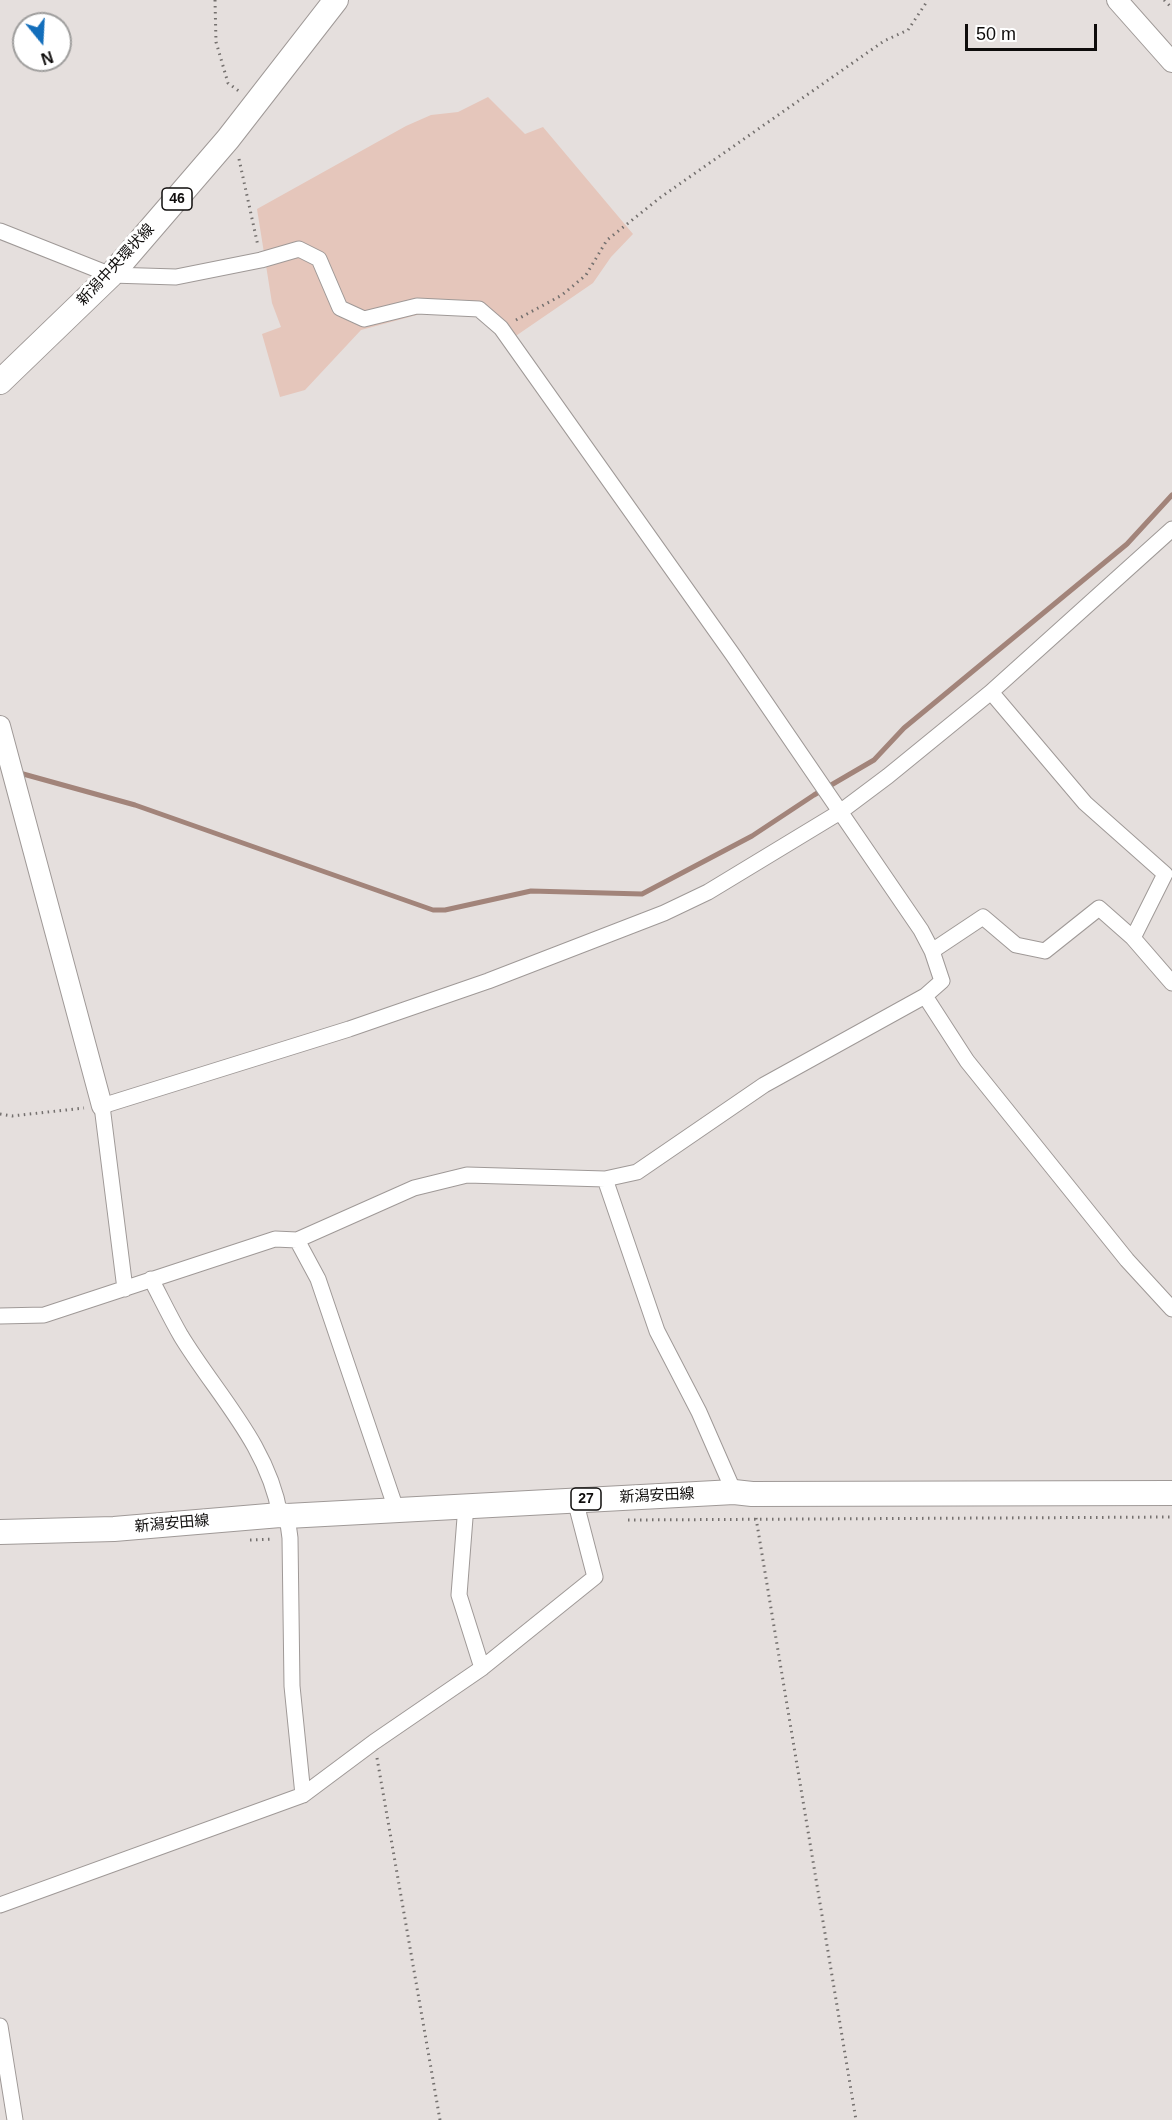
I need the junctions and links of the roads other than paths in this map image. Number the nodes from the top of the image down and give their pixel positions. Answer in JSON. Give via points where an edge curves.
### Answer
{"nodes":[{"id":1,"x":336,"y":0,"type":"edge"},
{"id":2,"x":1117,"y":0,"type":"edge"},
{"id":3,"x":1172,"y":62,"type":"edge"},
{"id":4,"x":0,"y":231,"type":"edge"},
{"id":5,"x":111,"y":275,"type":"junction"},
{"id":6,"x":0,"y":382,"type":"edge"},
{"id":7,"x":1172,"y":529,"type":"edge"},
{"id":8,"x":991,"y":692,"type":"junction"},
{"id":9,"x":0,"y":726,"type":"edge"},
{"id":10,"x":840,"y":812,"type":"junction"},
{"id":11,"x":1134,"y":938,"type":"junction"},
{"id":12,"x":932,"y":951,"type":"junction"},
{"id":13,"x":1172,"y":983,"type":"edge"},
{"id":14,"x":925,"y":996,"type":"junction"},
{"id":15,"x":102,"y":1106,"type":"junction"},
{"id":16,"x":605,"y":1179,"type":"junction"},
{"id":17,"x":297,"y":1240,"type":"junction"},
{"id":18,"x":151,"y":1279,"type":"junction"},
{"id":19,"x":125,"y":1289,"type":"junction"},
{"id":20,"x":1172,"y":1309,"type":"edge"},
{"id":21,"x":0,"y":1316,"type":"edge"},
{"id":22,"x":743,"y":1493,"type":"junction"},
{"id":23,"x":1172,"y":1493,"type":"edge"},
{"id":24,"x":575,"y":1500,"type":"junction"},
{"id":25,"x":466,"y":1505,"type":"junction"},
{"id":26,"x":396,"y":1509,"type":"junction"},
{"id":27,"x":284,"y":1516,"type":"junction"},
{"id":28,"x":0,"y":1532,"type":"edge"},
{"id":29,"x":482,"y":1668,"type":"junction"},
{"id":30,"x":303,"y":1795,"type":"junction"},
{"id":31,"x":0,"y":1905,"type":"edge"},
{"id":32,"x":0,"y":2026,"type":"edge"},
{"id":33,"x":15,"y":2120,"type":"edge"}],
"edges":[{"from":1,"to":5,"type":"main road","name":"新潟中央環状線","number":"46","via":[[228,139]]},
{"from":2,"to":3,"type":"street"},
{"from":4,"to":5,"type":"street"},
{"from":5,"to":6,"type":"main road","name":"新潟中央環状線","number":"46"},
{"from":5,"to":10,"type":"street","via":[[176,277],[298,249],[320,259],[340,308],[363,319],[417,306],[479,309],[501,328]]},
{"from":7,"to":8,"type":"street"},
{"from":8,"to":10,"type":"street"},
{"from":8,"to":11,"type":"street","via":[[1085,803],[1165,874]]},
{"from":9,"to":15,"type":"street"},
{"from":10,"to":12,"type":"street"},
{"from":10,"to":15,"type":"street","via":[[708,892],[664,913],[370,1022]]},
{"from":11,"to":12,"type":"street","via":[[1099,908],[1045,951],[1016,945],[983,916]]},
{"from":11,"to":13,"type":"street"},
{"from":12,"to":14,"type":"street","via":[[942,981]]},
{"from":14,"to":16,"type":"street","via":[[764,1085],[637,1172]]},
{"from":14,"to":20,"type":"street","via":[[967,1061],[1127,1260]]},
{"from":15,"to":19,"type":"street"},
{"from":16,"to":17,"type":"street","via":[[467,1175],[414,1188]]},
{"from":16,"to":22,"type":"street","via":[[657,1331]]},
{"from":17,"to":18,"type":"street","via":[[275,1239]]},
{"from":17,"to":26,"type":"street","via":[[318,1279]]},
{"from":18,"to":19,"type":"street"},
{"from":18,"to":27,"type":"street","via":[[182,1336],[254,1443]]},
{"from":19,"to":21,"type":"street","via":[[44,1315]]},
{"from":22,"to":23,"type":"main road","name":"新潟安田線","number":"27"},
{"from":22,"to":24,"type":"main road","name":"新潟安田線","number":"27"},
{"from":24,"to":25,"type":"main road","name":"新潟安田線","number":"27"},
{"from":24,"to":29,"type":"street","via":[[595,1577]]},
{"from":25,"to":26,"type":"main road","name":"新潟安田線","number":"27"},
{"from":25,"to":29,"type":"street","via":[[459,1595]]},
{"from":26,"to":27,"type":"main road","name":"新潟安田線","number":"27"},
{"from":27,"to":28,"type":"main road","name":"新潟安田線","number":"27","via":[[114,1529]]},
{"from":27,"to":30,"type":"street","via":[[290,1538],[292,1686]]},
{"from":29,"to":30,"type":"street"},
{"from":30,"to":31,"type":"street"},
{"from":32,"to":33,"type":"street"}]}
